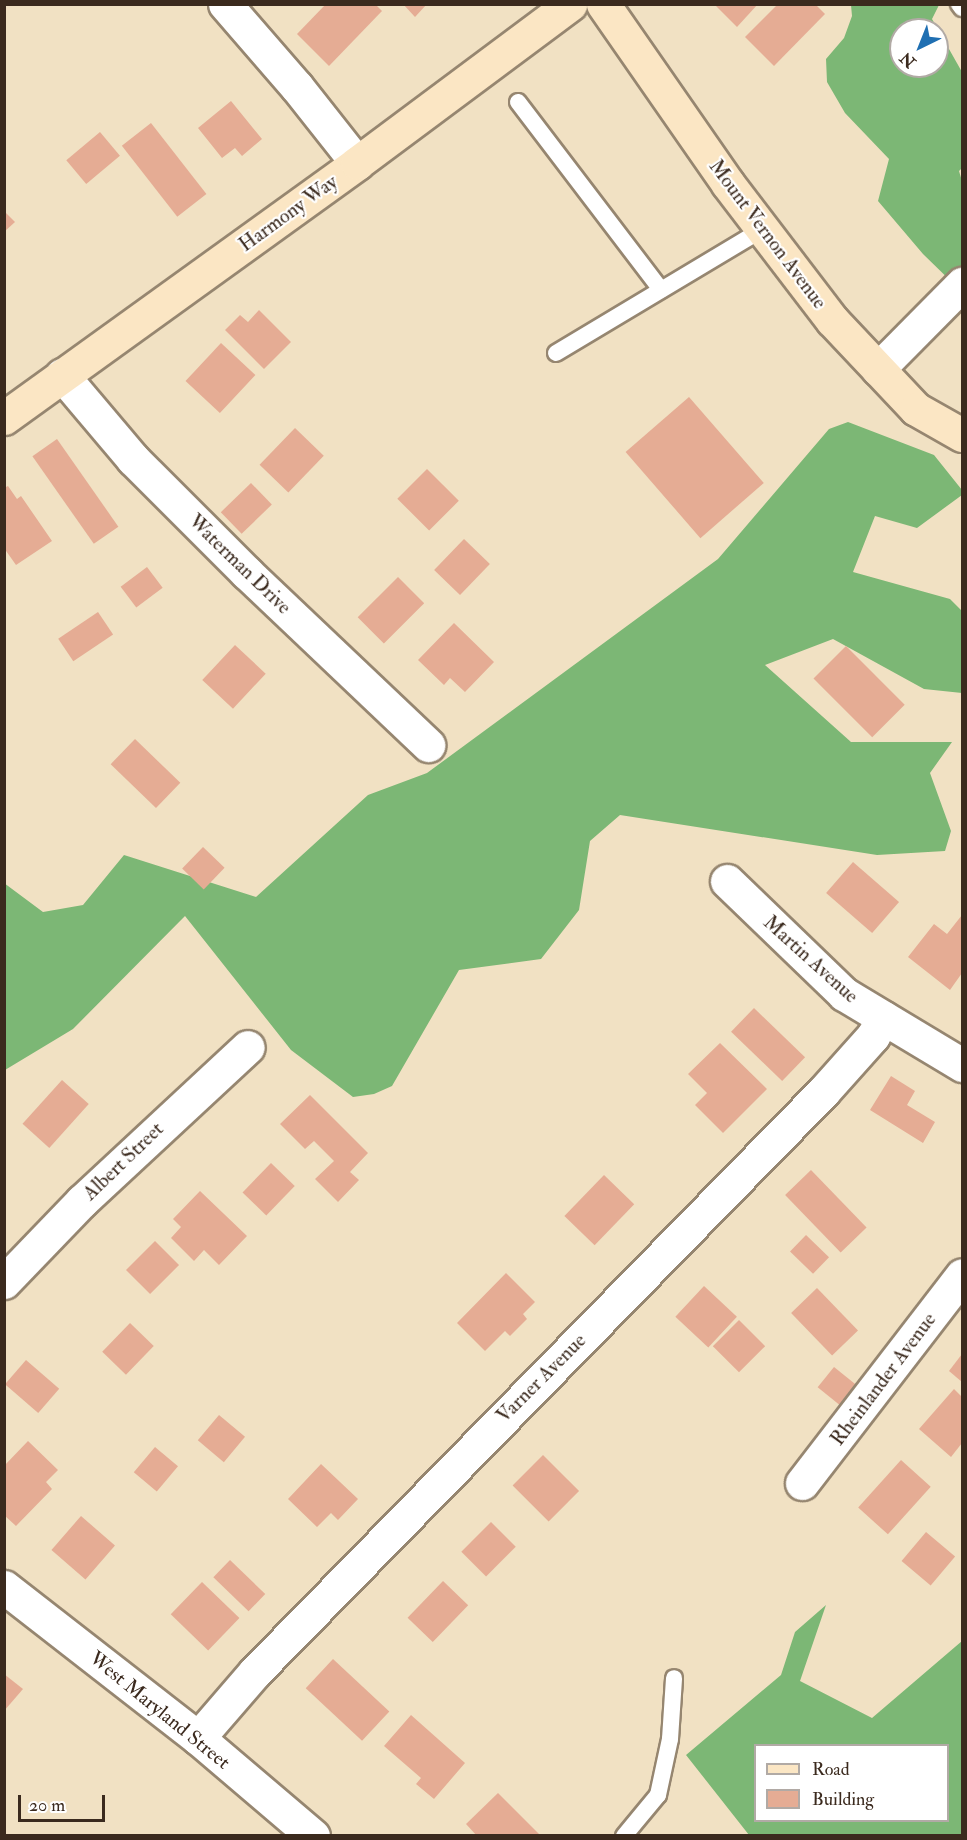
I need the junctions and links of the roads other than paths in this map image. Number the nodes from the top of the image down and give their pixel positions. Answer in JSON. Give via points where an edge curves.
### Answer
{"nodes":[{"id":1,"x":225,"y":4,"type":"edge"},
{"id":2,"x":570,"y":4,"type":"edge"},
{"id":3,"x":603,"y":4,"type":"edge"},
{"id":4,"x":959,"y":4,"type":"edge"},
{"id":5,"x":963,"y":8,"type":"edge"},
{"id":6,"x":518,"y":102,"type":"dead end"},
{"id":7,"x":357,"y":164,"type":"junction"},
{"id":8,"x":763,"y":229,"type":"junction"},
{"id":9,"x":963,"y":284,"type":"edge"},
{"id":10,"x":661,"y":290,"type":"junction"},
{"id":11,"x":556,"y":353,"type":"dead end"},
{"id":12,"x":878,"y":369,"type":"junction"},
{"id":13,"x":62,"y":375,"type":"junction"},
{"id":14,"x":4,"y":418,"type":"edge"},
{"id":15,"x":963,"y":435,"type":"edge"},
{"id":16,"x":428,"y":745,"type":"dead end"},
{"id":17,"x":727,"y":881,"type":"dead end"},
{"id":18,"x":883,"y":1018,"type":"junction"},
{"id":19,"x":248,"y":1047,"type":"dead end"},
{"id":20,"x":963,"y":1065,"type":"edge"},
{"id":21,"x":963,"y":1275,"type":"edge"},
{"id":22,"x":4,"y":1282,"type":"edge"},
{"id":23,"x":802,"y":1483,"type":"dead end"},
{"id":24,"x":4,"y":1587,"type":"edge"},
{"id":25,"x":674,"y":1678,"type":"dead end"},
{"id":26,"x":198,"y":1738,"type":"junction"},
{"id":27,"x":313,"y":1836,"type":"edge"},
{"id":28,"x":624,"y":1836,"type":"edge"}],
"edges":[{"from":1,"to":7,"type":"street"},
{"from":2,"to":7,"type":"street","name":"Harmony Way"},
{"from":3,"to":8,"type":"street","name":"Mount Vernon Avenue"},
{"from":4,"to":5,"type":"lane"},
{"from":6,"to":10,"type":"lane"},
{"from":7,"to":13,"type":"street","name":"Harmony Way"},
{"from":8,"to":10,"type":"lane"},
{"from":8,"to":12,"type":"street","name":"Mount Vernon Avenue","via":[[832,320]]},
{"from":9,"to":12,"type":"street"},
{"from":10,"to":11,"type":"lane"},
{"from":12,"to":15,"type":"street","name":"Mount Vernon Avenue","via":[[916,408]]},
{"from":13,"to":14,"type":"street","name":"Harmony Way"},
{"from":13,"to":16,"type":"street","name":"Waterman Drive","via":[[133,459]]},
{"from":17,"to":18,"type":"street","name":"Martin Avenue","via":[[844,994]]},
{"from":18,"to":20,"type":"street","name":"Martin Avenue"},
{"from":18,"to":26,"type":"street","name":"Varner Avenue","via":[[873,1036],[823,1092],[255,1672]]},
{"from":19,"to":22,"type":"street","name":"Albert Street","via":[[82,1201]]},
{"from":21,"to":23,"type":"street","name":"Rheinlander Avenue"},
{"from":24,"to":26,"type":"street","name":"West Maryland Street"},
{"from":25,"to":28,"type":"lane","via":[[670,1739],[658,1795]]},
{"from":26,"to":27,"type":"street","name":"West Maryland Street"}]}
